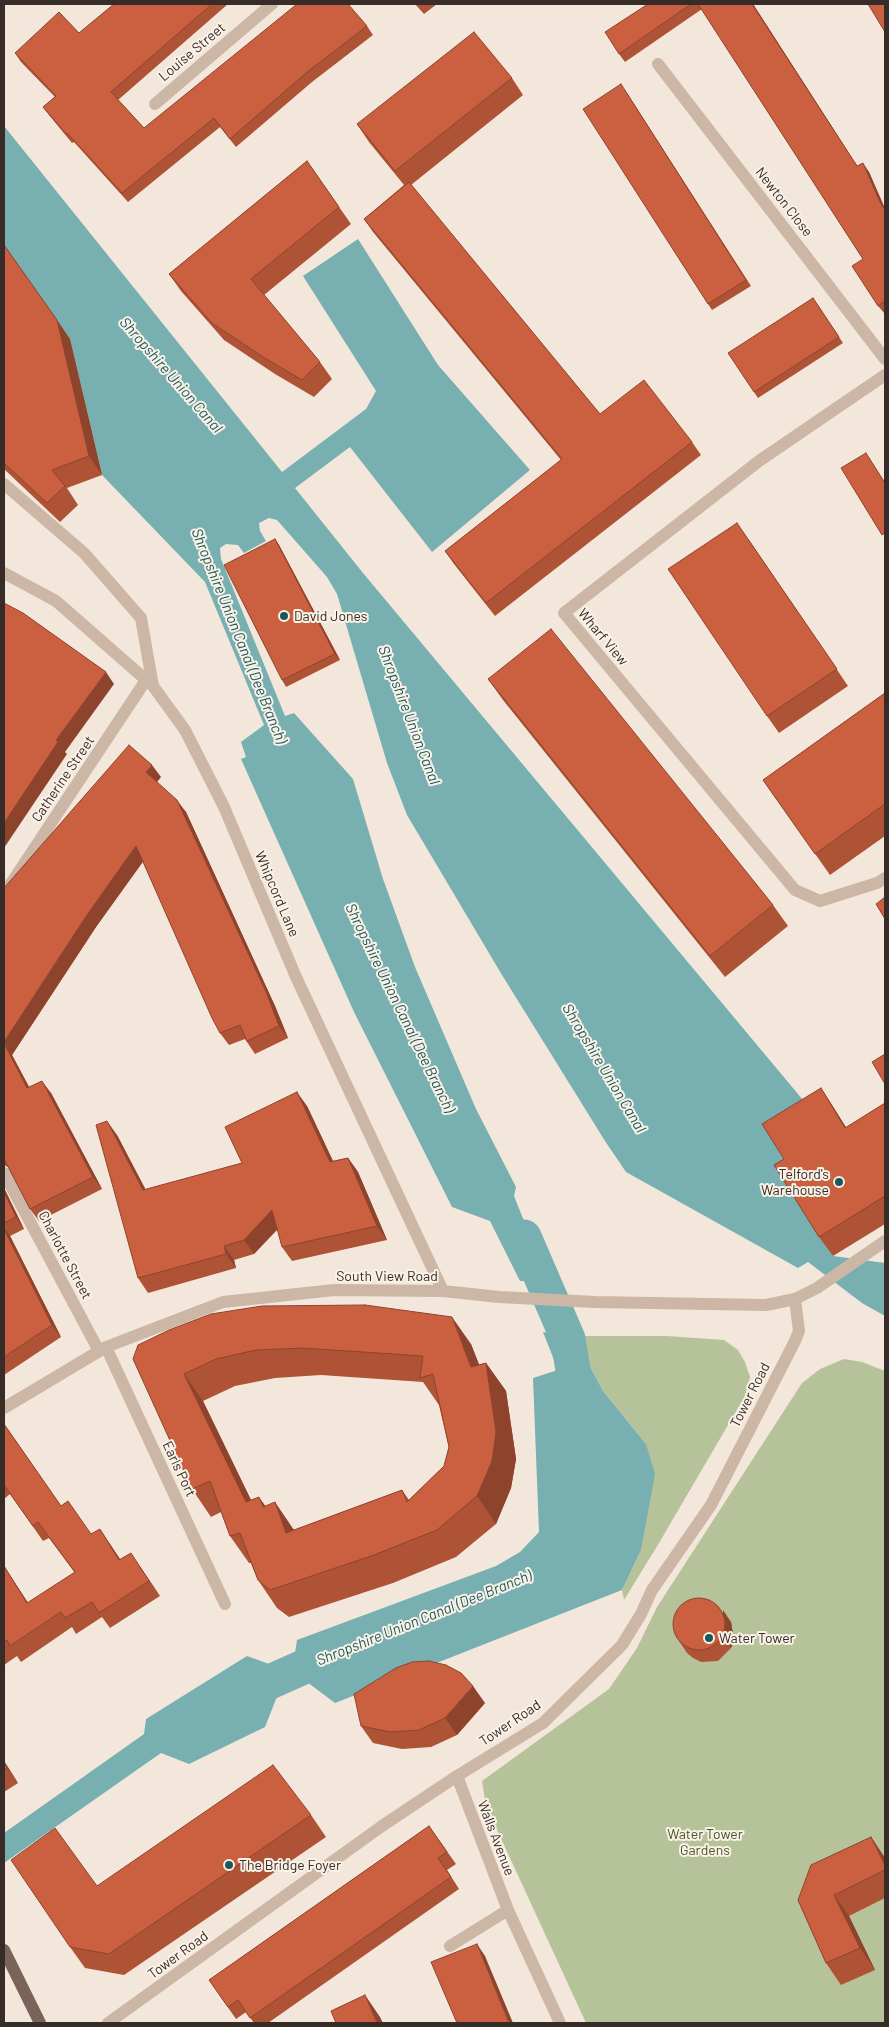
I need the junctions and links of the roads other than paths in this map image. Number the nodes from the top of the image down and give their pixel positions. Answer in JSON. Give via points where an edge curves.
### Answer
{"nodes":[{"id":1,"x":272,"y":4,"type":"edge"},
{"id":2,"x":658,"y":64,"type":"dead end"},
{"id":3,"x":154,"y":104,"type":"dead end"},
{"id":4,"x":885,"y":359,"type":"edge"},
{"id":5,"x":885,"y":375,"type":"edge"},
{"id":6,"x":4,"y":484,"type":"edge"},
{"id":7,"x":4,"y":573,"type":"edge"},
{"id":8,"x":150,"y":683,"type":"junction"},
{"id":9,"x":885,"y":878,"type":"edge"},
{"id":10,"x":4,"y":894,"type":"edge"},
{"id":11,"x":4,"y":1173,"type":"edge"},
{"id":12,"x":883,"y":1242,"type":"edge"},
{"id":13,"x":443,"y":1291,"type":"junction"},
{"id":14,"x":795,"y":1299,"type":"junction"},
{"id":15,"x":102,"y":1349,"type":"junction"},
{"id":16,"x":4,"y":1408,"type":"edge"},
{"id":17,"x":225,"y":1604,"type":"dead end"},
{"id":18,"x":457,"y":1776,"type":"junction"},
{"id":19,"x":508,"y":1910,"type":"junction"},
{"id":20,"x":450,"y":1946,"type":"dead end"},
{"id":21,"x":4,"y":1950,"type":"edge"},
{"id":22,"x":40,"y":2023,"type":"edge"},
{"id":23,"x":108,"y":2023,"type":"edge"},
{"id":24,"x":560,"y":2023,"type":"edge"}],
"edges":[{"from":1,"to":3,"type":"street","name":"Louise Street"},
{"from":2,"to":4,"type":"street","name":"Newton Close"},
{"from":5,"to":9,"type":"street","name":"Wharf View","via":[[759,461],[564,613],[795,890],[820,901]]},
{"from":6,"to":8,"type":"street","via":[[84,552],[141,618]]},
{"from":7,"to":8,"type":"street","name":"Whipcord Lane","via":[[56,601]]},
{"from":8,"to":10,"type":"street","name":"Catherine Street"},
{"from":8,"to":13,"type":"street","name":"Whipcord Lane","via":[[186,730],[224,807],[296,977]]},
{"from":11,"to":15,"type":"street","name":"Charlotte Street"},
{"from":12,"to":14,"type":"street","name":"South View Road","via":[[817,1288]]},
{"from":13,"to":14,"type":"street","name":"South View Road","via":[[499,1298],[595,1302],[766,1305]]},
{"from":13,"to":15,"type":"street","name":"South View Road","via":[[334,1290],[223,1302]]},
{"from":14,"to":18,"type":"street","name":"Tower Road","via":[[800,1331],[795,1341],[711,1505],[652,1590],[622,1644],[542,1723]]},
{"from":15,"to":16,"type":"street","name":"South View Road"},
{"from":15,"to":17,"type":"street","name":"Earls Port"},
{"from":18,"to":19,"type":"street","name":"Walls Avenue"},
{"from":18,"to":23,"type":"street","name":"Tower Road","via":[[382,1826]]},
{"from":19,"to":20,"type":"street"},
{"from":19,"to":24,"type":"street","name":"Walls Avenue"},
{"from":21,"to":22,"type":"main road"}]}
